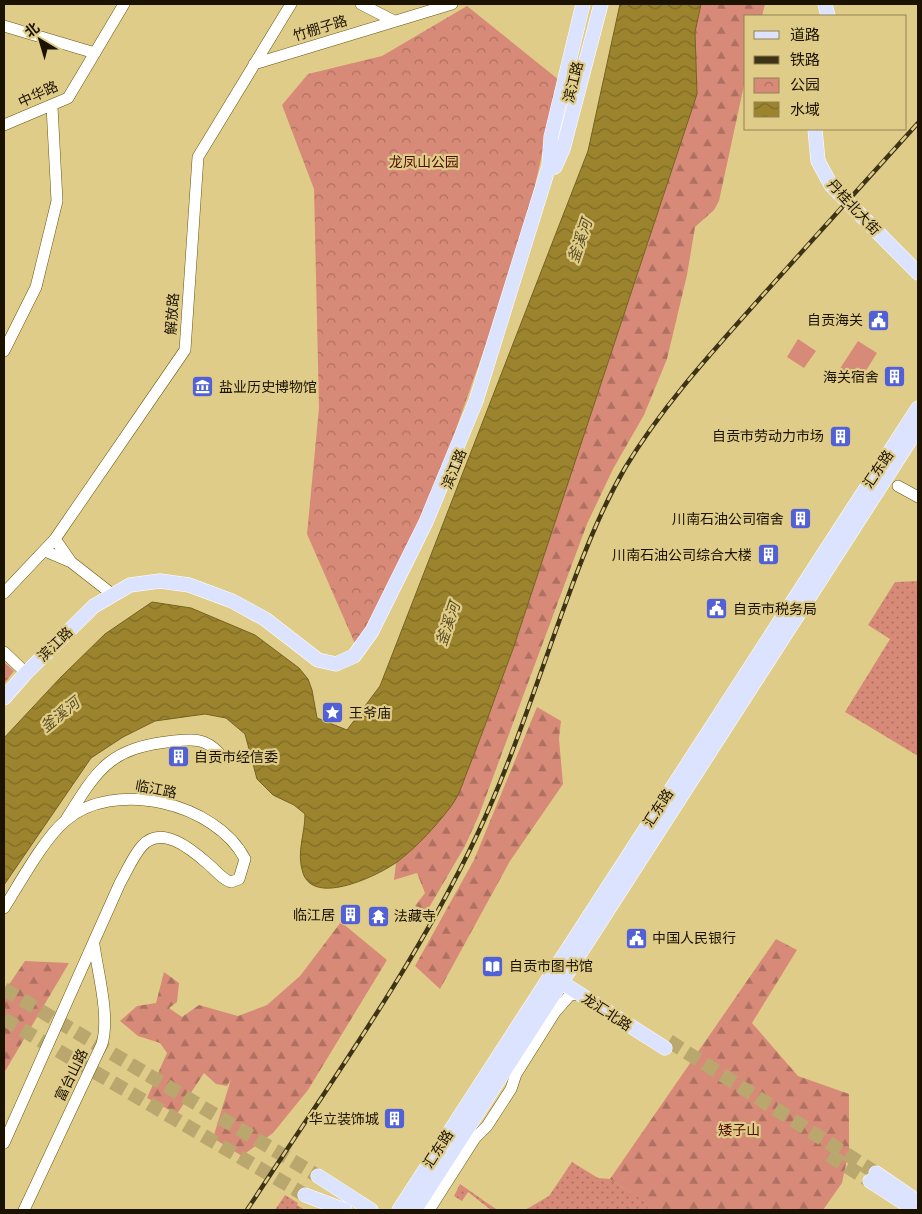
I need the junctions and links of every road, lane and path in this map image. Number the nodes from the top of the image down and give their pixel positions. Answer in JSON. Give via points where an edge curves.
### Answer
{"nodes":[{"id":1,"x":124,"y":4,"type":"edge"},
{"id":2,"x":291,"y":4,"type":"edge"},
{"id":3,"x":452,"y":4,"type":"edge"},
{"id":4,"x":583,"y":4,"type":"edge"},
{"id":5,"x":593,"y":4,"type":"edge"},
{"id":6,"x":601,"y":4,"type":"edge"},
{"id":7,"x":364,"y":6,"type":"edge"},
{"id":8,"x":394,"y":21,"type":"junction"},
{"id":9,"x":4,"y":26,"type":"edge"},
{"id":10,"x":364,"y":31,"type":"junction"},
{"id":11,"x":95,"y":53,"type":"junction"},
{"id":12,"x":254,"y":64,"type":"junction"},
{"id":13,"x":52,"y":106,"type":"junction"},
{"id":14,"x":4,"y":125,"type":"edge"},
{"id":15,"x":815,"y":130,"type":"edge"},
{"id":16,"x":555,"y":167,"type":"junction"},
{"id":17,"x":918,"y":273,"type":"edge"},
{"id":18,"x":4,"y":352,"type":"edge"},
{"id":19,"x":918,"y":408,"type":"edge"},
{"id":20,"x":918,"y":428,"type":"edge"},
{"id":21,"x":898,"y":486,"type":"dead end"},
{"id":22,"x":918,"y":497,"type":"edge"},
{"id":23,"x":55,"y":539,"type":"junction"},
{"id":24,"x":45,"y":551,"type":"junction"},
{"id":25,"x":71,"y":562,"type":"junction"},
{"id":26,"x":4,"y":593,"type":"edge"},
{"id":27,"x":112,"y":594,"type":"junction"},
{"id":28,"x":4,"y":652,"type":"edge"},
{"id":29,"x":26,"y":672,"type":"junction"},
{"id":30,"x":4,"y":698,"type":"edge"},
{"id":31,"x":219,"y":753,"type":"dead end"},
{"id":32,"x":65,"y":821,"type":"junction"},
{"id":33,"x":4,"y":908,"type":"edge"},
{"id":34,"x":94,"y":945,"type":"junction"},
{"id":35,"x":558,"y":975,"type":"junction"},
{"id":36,"x":580,"y":994,"type":"junction"},
{"id":37,"x":4,"y":1142,"type":"edge"},
{"id":38,"x":918,"y":1202,"type":"edge"},
{"id":39,"x":24,"y":1210,"type":"edge"},
{"id":40,"x":345,"y":1210,"type":"edge"},
{"id":41,"x":372,"y":1210,"type":"edge"},
{"id":42,"x":399,"y":1210,"type":"edge"},
{"id":43,"x":415,"y":1210,"type":"edge"},
{"id":44,"x":429,"y":1210,"type":"edge"},
{"id":45,"x":914,"y":1210,"type":"edge"}],
"edges":[{"from":1,"to":11,"type":"street","name":"中华路"},
{"from":2,"to":12,"type":"street","name":"解放路"},
{"from":3,"to":8,"type":"street","name":"竹棚子路"},
{"from":4,"to":27,"type":"main road","name":"滨江路","via":[[551,137],[549,166],[476,401],[426,522],[372,631],[354,656],[336,664],[318,660],[265,619],[232,601],[189,585],[152,582],[130,585]]},
{"from":5,"to":16,"type":"main road","name":"滨江路"},
{"from":6,"to":16,"type":"main road","via":[[563,149]]},
{"from":7,"to":8,"type":"street"},
{"from":7,"to":10,"type":"street"},
{"from":8,"to":10,"type":"street","name":"竹棚子路"},
{"from":9,"to":11,"type":"street"},
{"from":10,"to":12,"type":"street","name":"竹棚子路"},
{"from":11,"to":13,"type":"street","name":"中华路","via":[[68,98]]},
{"from":12,"to":23,"type":"street","name":"解放路","via":[[198,157],[185,350]]},
{"from":13,"to":14,"type":"street","name":"中华路"},
{"from":13,"to":18,"type":"street","via":[[56,202],[36,287]]},
{"from":15,"to":17,"type":"main road","name":"丹桂北大街","via":[[818,161],[831,185]]},
{"from":16,"to":27,"type":"main road","name":"滨江路","via":[[482,402],[431,524],[377,635],[358,661],[337,670],[315,665],[262,624],[233,608],[190,592],[160,586]]},
{"from":19,"to":35,"type":"main road","name":"汇东路"},
{"from":20,"to":35,"type":"main road","name":"汇东路"},
{"from":21,"to":22,"type":"street"},
{"from":23,"to":24,"type":"street","name":"解放路"},
{"from":23,"to":25,"type":"street"},
{"from":24,"to":25,"type":"street"},
{"from":24,"to":26,"type":"street","name":"解放路"},
{"from":25,"to":27,"type":"street"},
{"from":27,"to":29,"type":"main road","name":"滨江路","via":[[94,606]]},
{"from":28,"to":29,"type":"street"},
{"from":29,"to":30,"type":"main road","name":"滨江路"},
{"from":31,"to":32,"type":"street","via":[[211,744],[196,739],[152,744],[122,753],[96,773]]},
{"from":32,"to":33,"type":"street","name":"临江路"},
{"from":32,"to":34,"type":"street","name":"临江路","via":[[80,811],[112,799],[148,800],[201,818],[232,841],[245,859],[239,878],[231,882],[224,880],[187,848],[166,837],[152,838],[142,846],[120,883]]},
{"from":34,"to":37,"type":"street"},
{"from":34,"to":39,"type":"street","name":"富台山路","via":[[105,1034]]},
{"from":35,"to":36,"type":"main road","name":"龙汇北路"},
{"from":35,"to":36,"type":"main road","name":"龙汇北路","via":[[667,1045]]},
{"from":35,"to":42,"type":"main road","name":"汇东路"},
{"from":35,"to":43,"type":"main road","name":"汇东路"},
{"from":36,"to":44,"type":"street","via":[[570,995],[557,1010],[516,1074],[511,1089]]},
{"from":38,"to":45,"type":"main road","via":[[873,1177]]},
{"from":40,"to":41,"type":"main road","via":[[309,1197],[323,1190],[321,1178]]}]}
